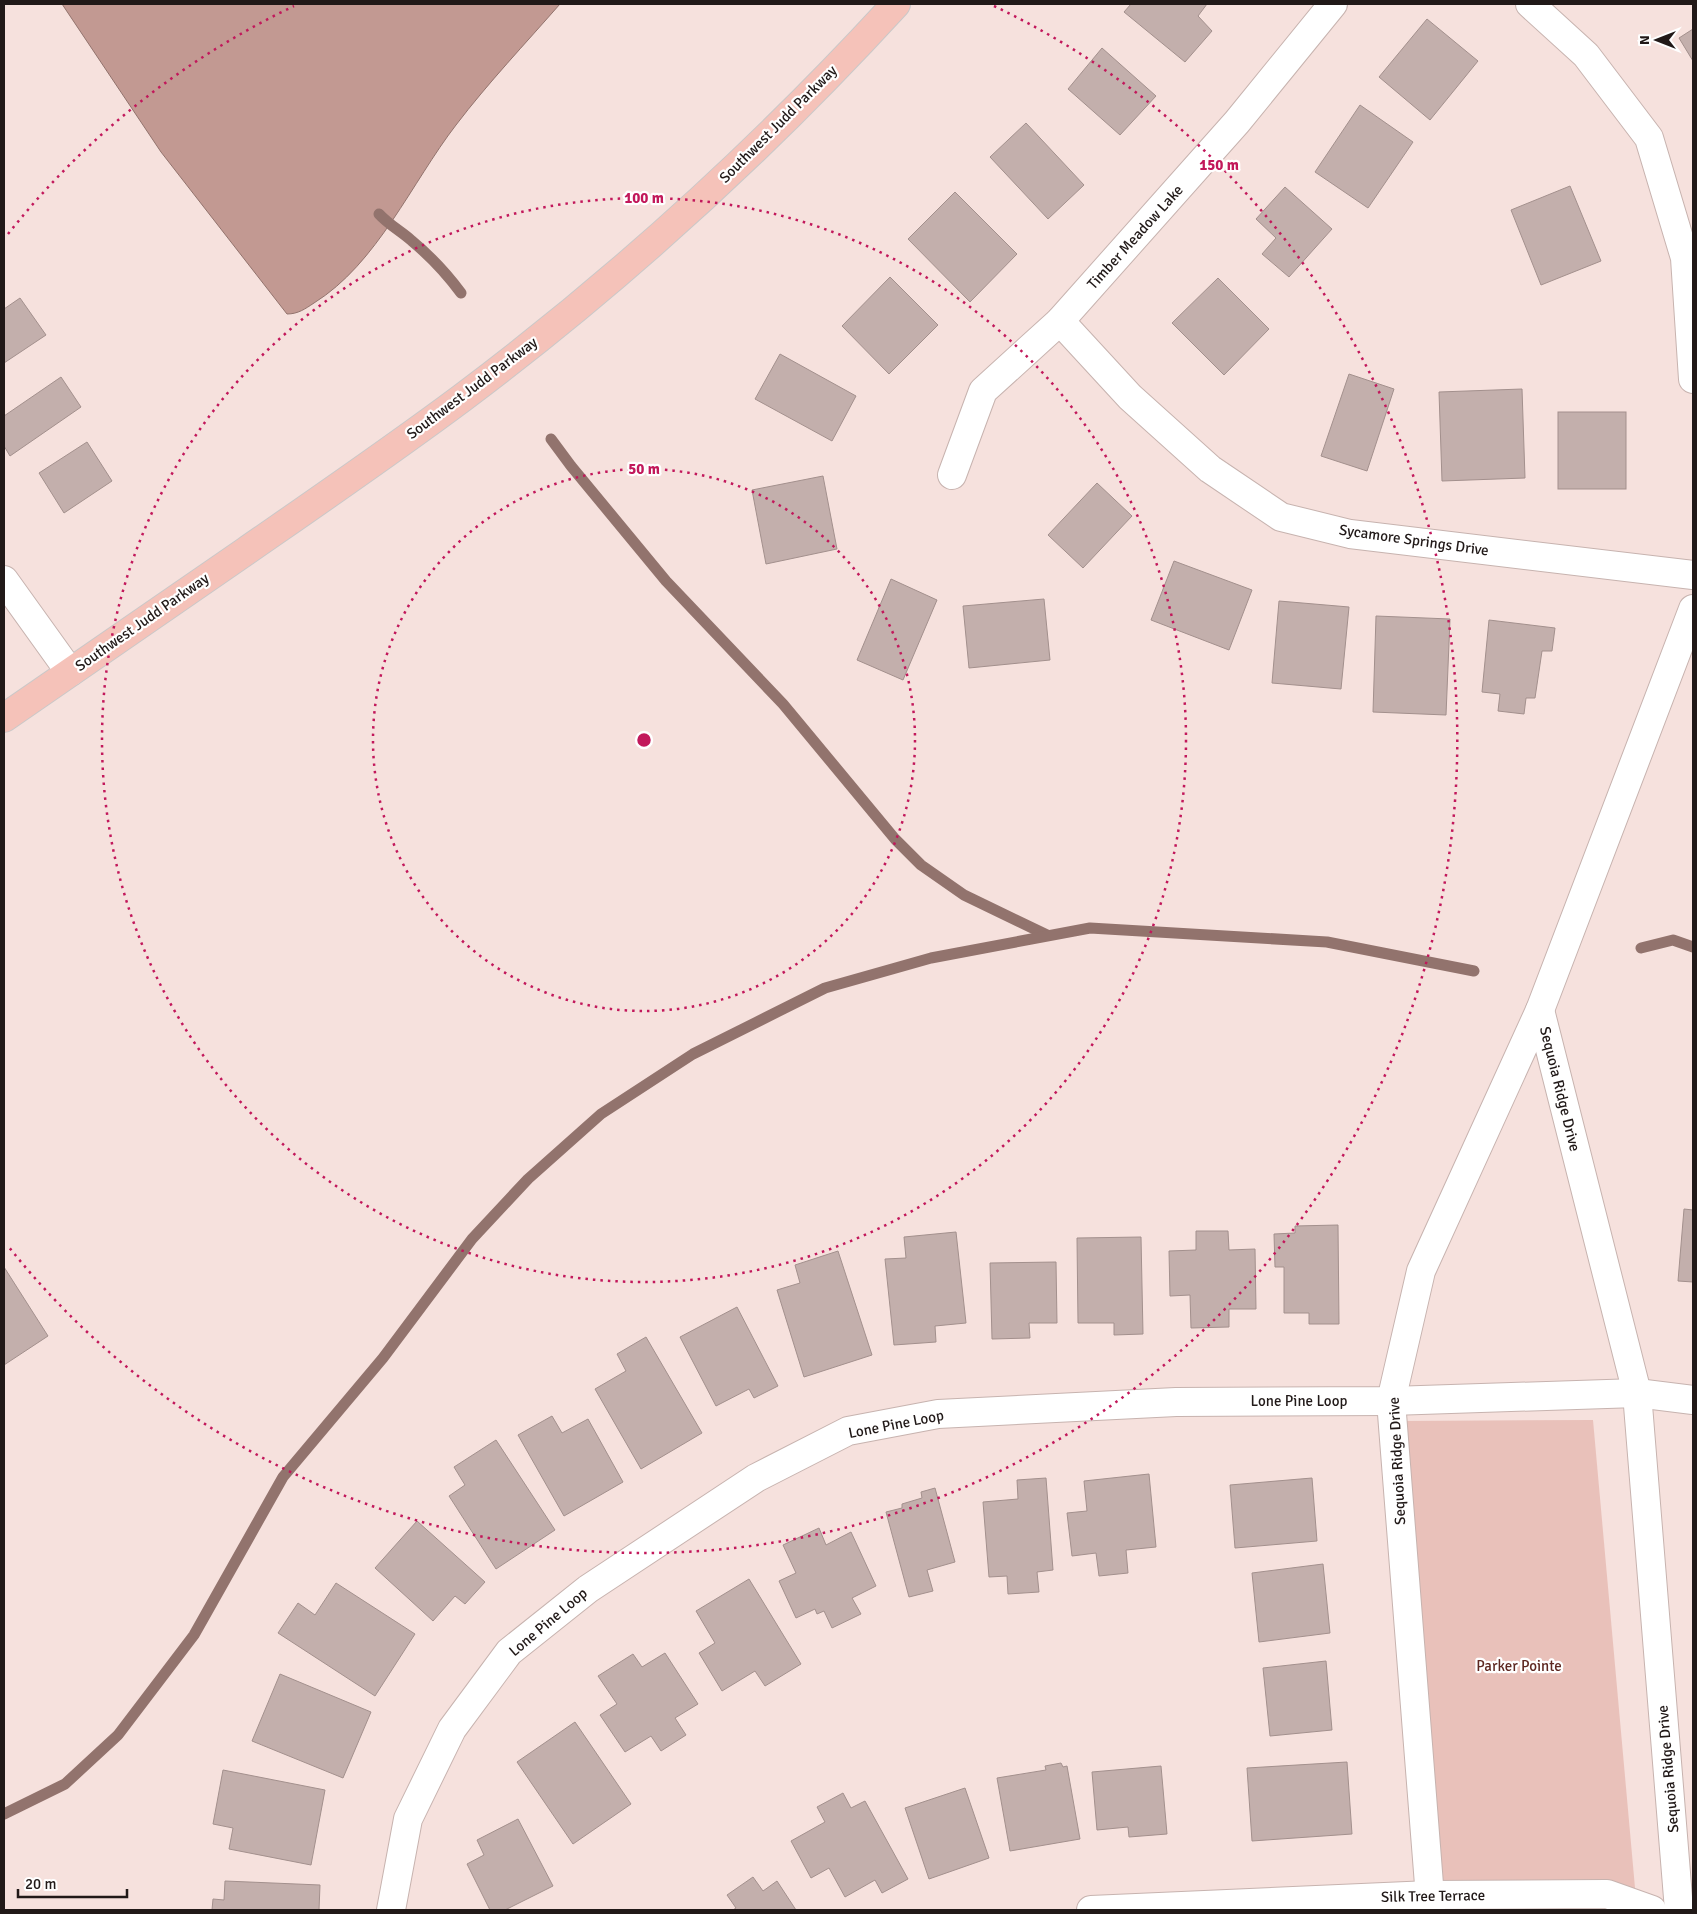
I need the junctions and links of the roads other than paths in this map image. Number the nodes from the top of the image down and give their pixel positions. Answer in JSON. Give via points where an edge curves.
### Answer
{"nodes":[{"id":1,"x":896,"y":4,"type":"edge"},
{"id":2,"x":1333,"y":4,"type":"edge"},
{"id":3,"x":1530,"y":4,"type":"edge"},
{"id":4,"x":1060,"y":321,"type":"junction"},
{"id":5,"x":1693,"y":379,"type":"edge"},
{"id":6,"x":952,"y":475,"type":"dead end"},
{"id":7,"x":1693,"y":574,"type":"edge"},
{"id":8,"x":4,"y":580,"type":"edge"},
{"id":9,"x":1693,"y":609,"type":"edge"},
{"id":10,"x":70,"y":672,"type":"junction"},
{"id":11,"x":4,"y":718,"type":"edge"},
{"id":12,"x":1540,"y":1010,"type":"junction"},
{"id":13,"x":1637,"y":1393,"type":"junction"},
{"id":14,"x":1693,"y":1400,"type":"edge"},
{"id":15,"x":1391,"y":1401,"type":"junction"},
{"id":16,"x":1430,"y":1903,"type":"edge"},
{"id":17,"x":390,"y":1910,"type":"edge"},
{"id":18,"x":1091,"y":1910,"type":"edge"},
{"id":19,"x":1652,"y":1910,"type":"edge"},
{"id":20,"x":1679,"y":1910,"type":"edge"}],
"edges":[{"from":1,"to":10,"type":"highway","name":"Southwest Judd Parkway","via":[[730,173],[594,293],[464,397],[369,466]]},
{"from":2,"to":4,"type":"street","name":"Timber Meadow Lake","via":[[1237,122]]},
{"from":3,"to":5,"type":"street","via":[[1586,55],[1649,138],[1685,258]]},
{"from":4,"to":6,"type":"street","name":"Timber Meadow Lake","via":[[983,391]]},
{"from":4,"to":7,"type":"street","name":"Sycamore Springs Drive","via":[[1130,397],[1210,469],[1281,516],[1350,534]]},
{"from":8,"to":10,"type":"street"},
{"from":9,"to":12,"type":"street","name":"Sequoia Ridge Drive"},
{"from":10,"to":11,"type":"highway","name":"Southwest Judd Parkway"},
{"from":12,"to":13,"type":"street","name":"Sequoia Ridge Drive"},
{"from":12,"to":15,"type":"street","name":"Sequoia Ridge Drive","via":[[1421,1271]]},
{"from":13,"to":14,"type":"street","name":"Lone Pine Loop"},
{"from":13,"to":15,"type":"street","name":"Lone Pine Loop"},
{"from":13,"to":20,"type":"street","name":"Sequoia Ridge Drive"},
{"from":15,"to":16,"type":"street","name":"Sequoia Ridge Drive"},
{"from":15,"to":17,"type":"street","name":"Lone Pine Loop","via":[[1176,1402],[938,1414],[848,1432],[756,1478],[588,1589],[510,1652],[452,1729],[408,1819]]},
{"from":16,"to":18,"type":"street","name":"Silk Tree Terrace"},
{"from":16,"to":19,"type":"street","name":"Silk Tree Terrace","via":[[1607,1894]]}]}
